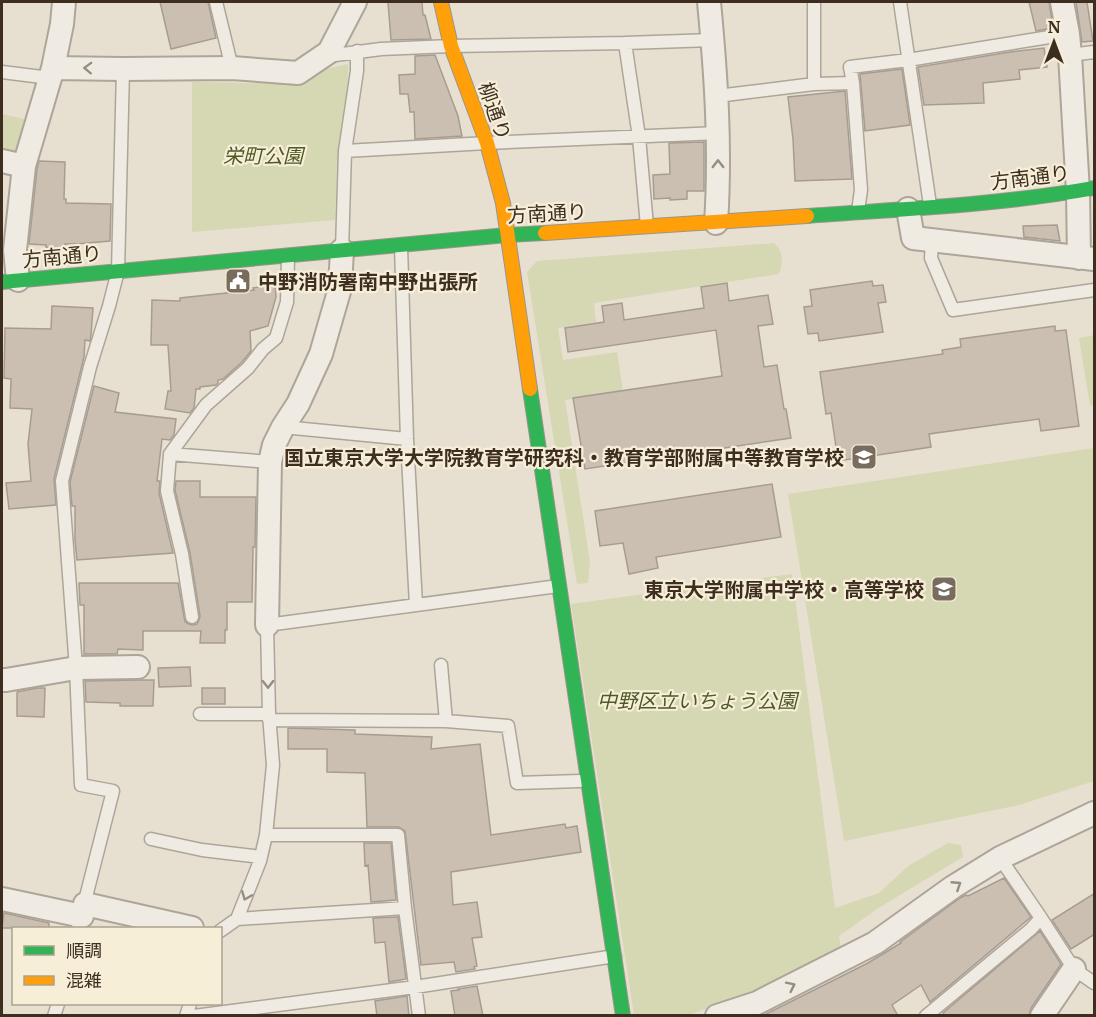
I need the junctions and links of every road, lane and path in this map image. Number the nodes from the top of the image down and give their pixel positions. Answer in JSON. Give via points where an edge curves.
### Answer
{"nodes":[{"id":1,"x":64,"y":2,"type":"edge"},
{"id":2,"x":216,"y":2,"type":"edge"},
{"id":3,"x":355,"y":2,"type":"edge"},
{"id":4,"x":441,"y":2,"type":"edge"},
{"id":5,"x":709,"y":2,"type":"edge"},
{"id":6,"x":814,"y":2,"type":"edge"},
{"id":7,"x":900,"y":2,"type":"edge"},
{"id":8,"x":1062,"y":2,"type":"edge"},
{"id":9,"x":713,"y":40,"type":"junction"},
{"id":10,"x":625,"y":43,"type":"junction"},
{"id":11,"x":1069,"y":44,"type":"junction"},
{"id":12,"x":452,"y":46,"type":"junction"},
{"id":13,"x":357,"y":51,"type":"junction"},
{"id":14,"x":329,"y":52,"type":"junction"},
{"id":15,"x":1095,"y":52,"type":"edge"},
{"id":16,"x":908,"y":60,"type":"junction"},
{"id":17,"x":232,"y":68,"type":"junction"},
{"id":18,"x":123,"y":69,"type":"junction"},
{"id":19,"x":2,"y":72,"type":"edge"},
{"id":20,"x":51,"y":73,"type":"junction"},
{"id":21,"x":853,"y":83,"type":"junction"},
{"id":22,"x":814,"y":84,"type":"junction"},
{"id":23,"x":717,"y":96,"type":"junction"},
{"id":24,"x":718,"y":133,"type":"junction"},
{"id":25,"x":639,"y":137,"type":"junction"},
{"id":26,"x":487,"y":143,"type":"junction"},
{"id":27,"x":345,"y":151,"type":"junction"},
{"id":28,"x":2,"y":161,"type":"edge"},
{"id":29,"x":24,"y":166,"type":"junction"},
{"id":30,"x":1086,"y":190,"type":"edge"},
{"id":31,"x":919,"y":208,"type":"junction"},
{"id":32,"x":858,"y":212,"type":"junction"},
{"id":33,"x":716,"y":223,"type":"junction"},
{"id":34,"x":647,"y":227,"type":"junction"},
{"id":35,"x":507,"y":235,"type":"junction"},
{"id":36,"x":932,"y":241,"type":"junction"},
{"id":37,"x":400,"y":245,"type":"junction"},
{"id":38,"x":342,"y":250,"type":"junction"},
{"id":39,"x":288,"y":255,"type":"junction"},
{"id":40,"x":1087,"y":259,"type":"edge"},
{"id":41,"x":118,"y":271,"type":"junction"},
{"id":42,"x":10,"y":281,"type":"edge"},
{"id":43,"x":1095,"y":290,"type":"edge"},
{"id":44,"x":283,"y":427,"type":"junction"},
{"id":45,"x":407,"y":439,"type":"junction"},
{"id":46,"x":170,"y":454,"type":"junction"},
{"id":47,"x":270,"y":462,"type":"junction"},
{"id":48,"x":559,"y":585,"type":"junction"},
{"id":49,"x":416,"y":605,"type":"junction"},
{"id":50,"x":192,"y":617,"type":"dead end"},
{"id":51,"x":267,"y":625,"type":"junction"},
{"id":52,"x":441,"y":665,"type":"dead end"},
{"id":53,"x":138,"y":667,"type":"dead end"},
{"id":54,"x":76,"y":668,"type":"junction"},
{"id":55,"x":2,"y":680,"type":"edge"},
{"id":56,"x":200,"y":714,"type":"dead end"},
{"id":57,"x":269,"y":717,"type":"junction"},
{"id":58,"x":446,"y":721,"type":"junction"},
{"id":59,"x":580,"y":781,"type":"dead end"},
{"id":60,"x":1095,"y":813,"type":"edge"},
{"id":61,"x":266,"y":835,"type":"junction"},
{"id":62,"x":151,"y":839,"type":"dead end"},
{"id":63,"x":261,"y":857,"type":"junction"},
{"id":64,"x":1000,"y":858,"type":"junction"},
{"id":65,"x":2,"y":899,"type":"edge"},
{"id":66,"x":405,"y":908,"type":"junction"},
{"id":67,"x":82,"y":916,"type":"edge"},
{"id":68,"x":1041,"y":918,"type":"junction"},
{"id":69,"x":237,"y":919,"type":"junction"},
{"id":70,"x":183,"y":927,"type":"edge"},
{"id":71,"x":222,"y":930,"type":"edge"},
{"id":72,"x":615,"y":956,"type":"junction"},
{"id":73,"x":1074,"y":969,"type":"junction"},
{"id":74,"x":1095,"y":983,"type":"edge"},
{"id":75,"x":415,"y":987,"type":"junction"},
{"id":76,"x":760,"y":1009,"type":"edge"},
{"id":77,"x":270,"y":1011,"type":"edge"},
{"id":78,"x":194,"y":1016,"type":"edge"},
{"id":79,"x":419,"y":1016,"type":"edge"},
{"id":80,"x":623,"y":1016,"type":"edge"},
{"id":81,"x":717,"y":1016,"type":"edge"},
{"id":82,"x":926,"y":1016,"type":"edge"},
{"id":83,"x":1042,"y":1016,"type":"edge"}],
"edges":[{"from":1,"to":20,"type":"street"},
{"from":2,"to":17,"type":"lane"},
{"from":3,"to":14,"type":"street"},
{"from":4,"to":12,"type":"main road","name":"柳通り"},
{"from":5,"to":9,"type":"street"},
{"from":6,"to":22,"type":"lane"},
{"from":7,"to":16,"type":"lane"},
{"from":8,"to":11,"type":"street"},
{"from":9,"to":10,"type":"lane"},
{"from":9,"to":23,"type":"street"},
{"from":10,"to":12,"type":"lane"},
{"from":10,"to":25,"type":"lane"},
{"from":11,"to":15,"type":"lane"},
{"from":11,"to":16,"type":"lane"},
{"from":11,"to":30,"type":"street"},
{"from":12,"to":13,"type":"lane"},
{"from":12,"to":26,"type":"main road","name":"柳通り"},
{"from":13,"to":14,"type":"lane","via":[[334,55]]},
{"from":13,"to":27,"type":"lane"},
{"from":14,"to":17,"type":"street","via":[[298,73]]},
{"from":16,"to":21,"type":"lane","via":[[850,67]]},
{"from":16,"to":31,"type":"lane"},
{"from":17,"to":18,"type":"street"},
{"from":18,"to":20,"type":"street","one_way":true},
{"from":18,"to":41,"type":"lane"},
{"from":19,"to":20,"type":"lane"},
{"from":20,"to":29,"type":"street"},
{"from":21,"to":22,"type":"lane"},
{"from":21,"to":32,"type":"lane","via":[[861,189]]},
{"from":22,"to":23,"type":"lane"},
{"from":23,"to":24,"type":"street"},
{"from":24,"to":25,"type":"lane"},
{"from":33,"to":24,"type":"street","one_way":true},
{"from":25,"to":26,"type":"lane"},
{"from":25,"to":34,"type":"lane"},
{"from":26,"to":27,"type":"lane"},
{"from":26,"to":35,"type":"main road","name":"柳通り"},
{"from":27,"to":38,"type":"lane"},
{"from":28,"to":29,"type":"street"},
{"from":29,"to":42,"type":"street"},
{"from":30,"to":31,"type":"main road","name":"方南通り"},
{"from":30,"to":40,"type":"street"},
{"from":31,"to":32,"type":"main road","name":"方南通り"},
{"from":31,"to":36,"type":"street","via":[[913,238]]},
{"from":32,"to":33,"type":"main road","name":"方南通り"},
{"from":33,"to":34,"type":"main road","name":"方南通り"},
{"from":34,"to":35,"type":"main road","name":"方南通り"},
{"from":35,"to":37,"type":"main road","name":"方南通り"},
{"from":35,"to":48,"type":"main road","name":"柳通り"},
{"from":36,"to":40,"type":"street"},
{"from":36,"to":43,"type":"lane","via":[[931,258],[953,310]]},
{"from":37,"to":38,"type":"main road","name":"方南通り"},
{"from":37,"to":45,"type":"lane"},
{"from":38,"to":39,"type":"main road","name":"方南通り"},
{"from":38,"to":44,"type":"street","via":[[340,288],[321,354]]},
{"from":39,"to":41,"type":"main road","name":"方南通り"},
{"from":39,"to":46,"type":"lane","via":[[287,303],[276,338],[263,350],[259,361],[206,405]]},
{"from":41,"to":42,"type":"main road","name":"方南通り"},
{"from":41,"to":54,"type":"lane","via":[[63,480]]},
{"from":44,"to":45,"type":"lane"},
{"from":44,"to":47,"type":"street"},
{"from":45,"to":49,"type":"lane"},
{"from":46,"to":47,"type":"lane"},
{"from":46,"to":50,"type":"lane","via":[[167,491]]},
{"from":47,"to":51,"type":"street"},
{"from":48,"to":49,"type":"lane"},
{"from":48,"to":72,"type":"main road","name":"柳通り"},
{"from":49,"to":51,"type":"lane"},
{"from":51,"to":57,"type":"lane","one_way":true},
{"from":52,"to":58,"type":"lane"},
{"from":53,"to":54,"type":"street"},
{"from":54,"to":55,"type":"street"},
{"from":54,"to":67,"type":"lane","via":[[81,785],[113,791]]},
{"from":56,"to":57,"type":"lane"},
{"from":57,"to":58,"type":"lane"},
{"from":57,"to":61,"type":"lane","via":[[273,765]]},
{"from":58,"to":59,"type":"lane","via":[[508,726],[517,783]]},
{"from":60,"to":64,"type":"street"},
{"from":61,"to":63,"type":"lane"},
{"from":61,"to":66,"type":"lane","via":[[398,835]]},
{"from":62,"to":63,"type":"lane"},
{"from":63,"to":69,"type":"lane","one_way":true},
{"from":64,"to":68,"type":"lane"},
{"from":76,"to":64,"type":"street","one_way":true,"via":[[875,943]]},
{"from":65,"to":67,"type":"street"},
{"from":66,"to":69,"type":"lane"},
{"from":66,"to":75,"type":"lane"},
{"from":67,"to":70,"type":"street"},
{"from":68,"to":73,"type":"lane"},
{"from":68,"to":82,"type":"lane"},
{"from":69,"to":71,"type":"lane"},
{"from":72,"to":75,"type":"lane"},
{"from":72,"to":80,"type":"main road","name":"柳通り"},
{"from":73,"to":74,"type":"lane"},
{"from":73,"to":83,"type":"street"},
{"from":75,"to":77,"type":"lane"},
{"from":75,"to":79,"type":"lane"},
{"from":76,"to":81,"type":"street"},
{"from":77,"to":78,"type":"lane"}]}
